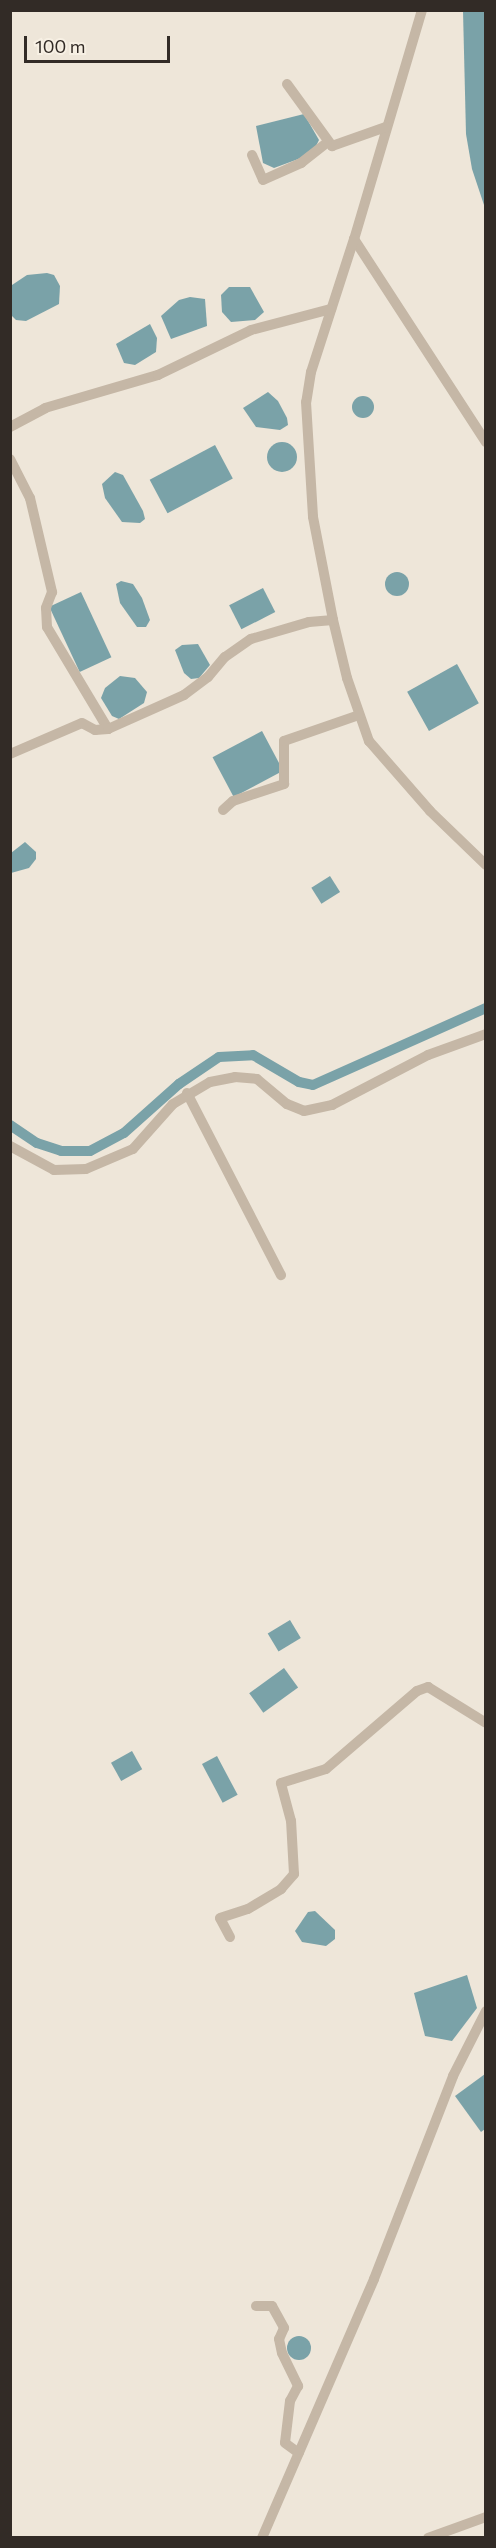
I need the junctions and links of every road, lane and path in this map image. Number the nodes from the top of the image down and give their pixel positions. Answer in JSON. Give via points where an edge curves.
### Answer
{"nodes":[{"id":1,"x":422,"y":10,"type":"edge"},
{"id":2,"x":287,"y":84,"type":"dead end"},
{"id":3,"x":386,"y":127,"type":"junction"},
{"id":4,"x":327,"y":144,"type":"junction"},
{"id":5,"x":252,"y":155,"type":"dead end"},
{"id":6,"x":354,"y":239,"type":"junction"},
{"id":7,"x":331,"y":309,"type":"junction"},
{"id":8,"x":10,"y":427,"type":"edge"},
{"id":9,"x":486,"y":442,"type":"edge"},
{"id":10,"x":10,"y":459,"type":"edge"},
{"id":11,"x":333,"y":620,"type":"junction"},
{"id":12,"x":359,"y":716,"type":"junction"},
{"id":13,"x":108,"y":729,"type":"junction"},
{"id":14,"x":10,"y":754,"type":"edge"},
{"id":15,"x":223,"y":810,"type":"dead end"},
{"id":16,"x":486,"y":866,"type":"edge"},
{"id":17,"x":486,"y":1034,"type":"edge"},
{"id":18,"x":187,"y":1093,"type":"junction"},
{"id":19,"x":10,"y":1146,"type":"edge"},
{"id":20,"x":281,"y":1275,"type":"dead end"},
{"id":21,"x":486,"y":1723,"type":"edge"},
{"id":22,"x":230,"y":1936,"type":"dead end"},
{"id":23,"x":486,"y":2011,"type":"edge"},
{"id":24,"x":256,"y":2306,"type":"dead end"},
{"id":25,"x":299,"y":2453,"type":"junction"},
{"id":26,"x":486,"y":2517,"type":"edge"},
{"id":27,"x":262,"y":2538,"type":"edge"},
{"id":28,"x":428,"y":2538,"type":"edge"}],
"edges":[{"from":1,"to":3,"type":"street"},
{"from":2,"to":4,"type":"street","via":[[309,110]]},
{"from":3,"to":4,"type":"street","via":[[340,145]]},
{"from":3,"to":6,"type":"street"},
{"from":4,"to":5,"type":"street","via":[[301,163],[263,180]]},
{"from":6,"to":7,"type":"street"},
{"from":6,"to":9,"type":"street"},
{"from":7,"to":8,"type":"street","via":[[251,330],[158,375],[45,408]]},
{"from":7,"to":11,"type":"street","via":[[306,402],[313,517]]},
{"from":10,"to":13,"type":"street","via":[[30,498],[52,592],[46,608],[47,627]]},
{"from":11,"to":12,"type":"street"},
{"from":11,"to":13,"type":"street","via":[[309,622],[251,639],[184,695]]},
{"from":12,"to":15,"type":"street","via":[[284,741],[284,784],[233,801]]},
{"from":12,"to":16,"type":"street","via":[[377,752]]},
{"from":13,"to":14,"type":"street","via":[[95,730],[82,723]]},
{"from":17,"to":18,"type":"street","via":[[428,1055],[332,1105],[304,1111],[287,1104],[257,1079],[247,1077],[210,1082]]},
{"from":18,"to":19,"type":"street","via":[[133,1149],[102,1164],[54,1170]]},
{"from":18,"to":20,"type":"street"},
{"from":21,"to":22,"type":"street","via":[[428,1687],[417,1691],[326,1769],[282,1784],[291,1821],[294,1874],[281,1889],[248,1909],[220,1918]]},
{"from":23,"to":25,"type":"street","via":[[453,2076],[375,2279]]},
{"from":24,"to":25,"type":"street","via":[[272,2306],[284,2328],[279,2339],[282,2353],[298,2386],[290,2401],[285,2443]]},
{"from":25,"to":27,"type":"street"},
{"from":26,"to":28,"type":"street"}]}
